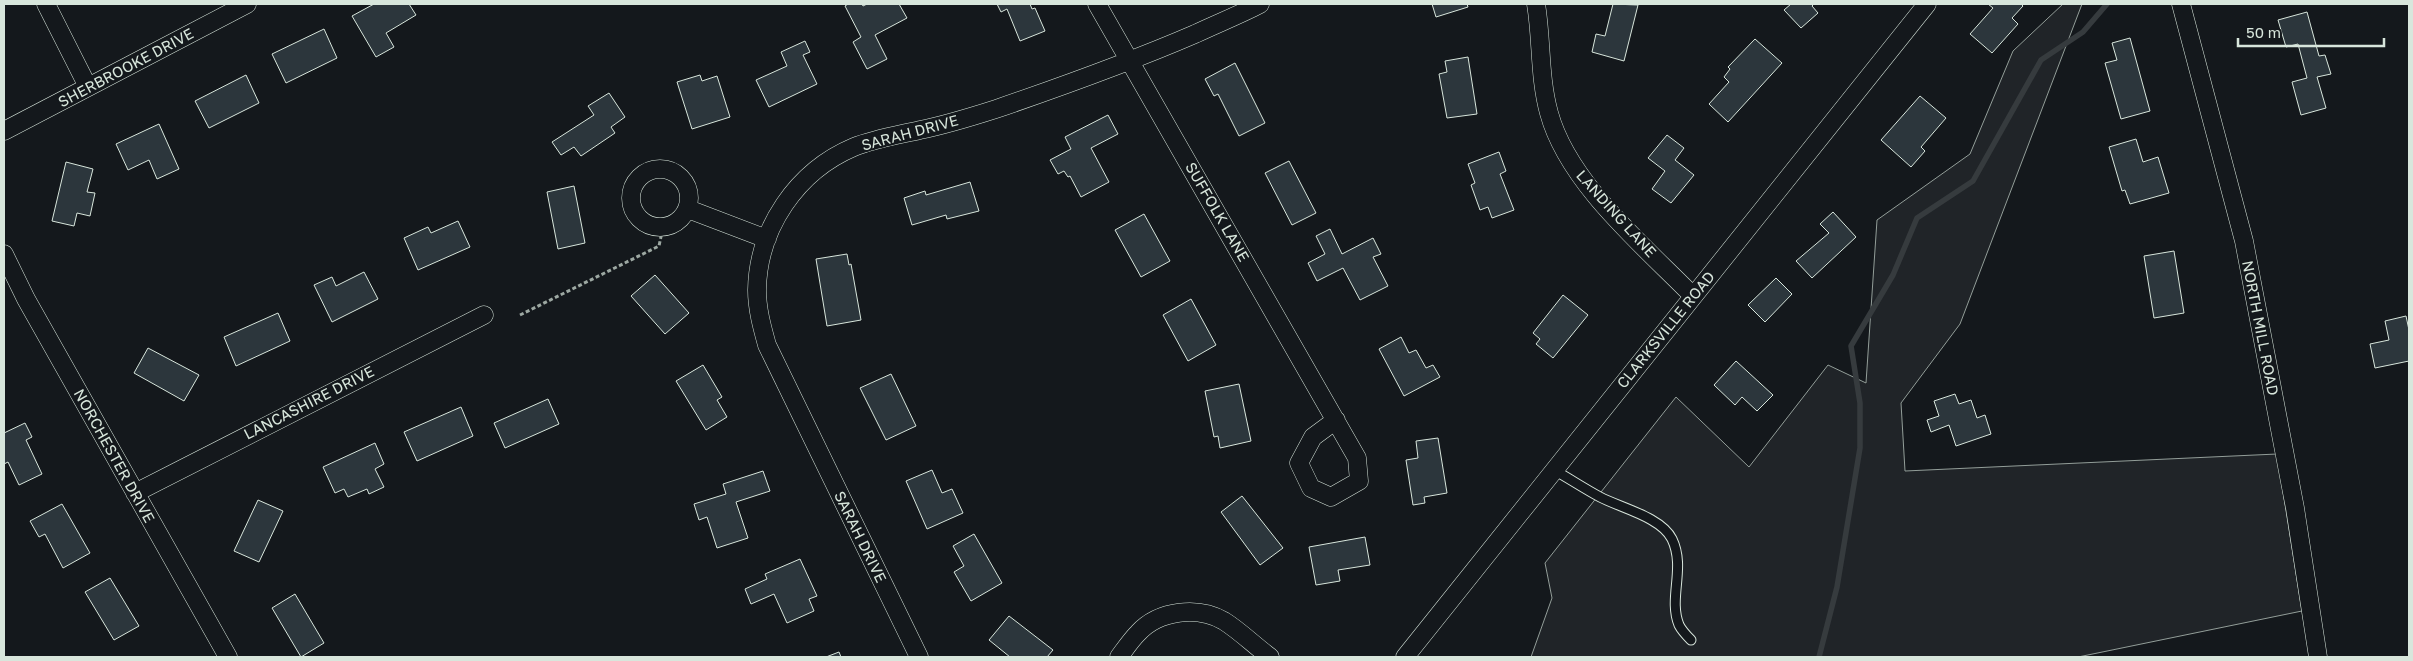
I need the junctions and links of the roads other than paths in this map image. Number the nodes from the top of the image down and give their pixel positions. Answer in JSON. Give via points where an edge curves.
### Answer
{"nodes":[{"id":1,"x":46,"y":4,"type":"edge"},
{"id":2,"x":247,"y":4,"type":"edge"},
{"id":3,"x":1097,"y":4,"type":"edge"},
{"id":4,"x":1260,"y":4,"type":"edge"},
{"id":5,"x":1536,"y":4,"type":"edge"},
{"id":6,"x":1927,"y":4,"type":"edge"},
{"id":7,"x":2181,"y":4,"type":"edge"},
{"id":8,"x":1131,"y":62,"type":"junction"},
{"id":9,"x":88,"y":87,"type":"junction"},
{"id":10,"x":4,"y":132,"type":"edge"},
{"id":11,"x":688,"y":209,"type":"junction"},
{"id":12,"x":767,"y":239,"type":"junction"},
{"id":13,"x":4,"y":254,"type":"edge"},
{"id":14,"x":1693,"y":296,"type":"junction"},
{"id":15,"x":484,"y":314,"type":"dead end"},
{"id":16,"x":1336,"y":420,"type":"junction"},
{"id":17,"x":1554,"y":470,"type":"junction"},
{"id":18,"x":135,"y":493,"type":"junction"},
{"id":19,"x":1691,"y":640,"type":"dead end"},
{"id":20,"x":228,"y":657,"type":"edge"},
{"id":21,"x":919,"y":657,"type":"edge"},
{"id":22,"x":1119,"y":657,"type":"edge"},
{"id":23,"x":1270,"y":657,"type":"edge"},
{"id":24,"x":1405,"y":657,"type":"edge"},
{"id":25,"x":2318,"y":657,"type":"edge"}],
"edges":[{"from":1,"to":9,"type":"street"},
{"from":2,"to":9,"type":"street","name":"SHERBROOKE DRIVE"},
{"from":3,"to":8,"type":"street","name":"SUFFOLK LANE"},
{"from":4,"to":8,"type":"street","name":"SARAH DRIVE"},
{"from":5,"to":14,"type":"street","name":"LANDING LANE","via":[[1542,82],[1560,143],[1593,193]]},
{"from":6,"to":14,"type":"street","name":"CLARKSVILLE ROAD"},
{"from":7,"to":25,"type":"street","name":"NORTH MILL ROAD","via":[[2244,241],[2295,508]]},
{"from":8,"to":12,"type":"street","name":"SARAH DRIVE","via":[[994,110],[854,147],[827,161],[806,178],[788,198]]},
{"from":8,"to":16,"type":"street","name":"SUFFOLK LANE"},
{"from":9,"to":10,"type":"street","name":"SHERBROOKE DRIVE"},
{"from":11,"to":11,"type":"street","via":[[678,221],[663,227],[648,225],[636,214],[631,194],[634,184],[640,176],[658,168],[677,173],[689,189]]},
{"from":11,"to":12,"type":"street"},
{"from":12,"to":21,"type":"street","name":"SARAH DRIVE","via":[[757,290],[759,316],[767,345]]},
{"from":13,"to":18,"type":"street","name":"NORCHESTER DRIVE"},
{"from":14,"to":17,"type":"street","name":"CLARKSVILLE ROAD"},
{"from":15,"to":18,"type":"street","name":"LANCASHIRE DRIVE"},
{"from":16,"to":16,"type":"street","name":"SUFFOLK LANE","via":[[1357,458],[1359,481],[1331,497],[1311,488],[1299,463],[1313,437]]},
{"from":17,"to":19,"type":"lane","via":[[1601,498],[1646,517],[1672,538],[1679,577],[1675,607],[1680,627]]},
{"from":17,"to":24,"type":"street","name":"CLARKSVILLE ROAD"},
{"from":18,"to":20,"type":"street","name":"NORCHESTER DRIVE"},
{"from":22,"to":23,"type":"street","via":[[1151,622],[1170,614],[1188,612],[1224,621]]}]}
